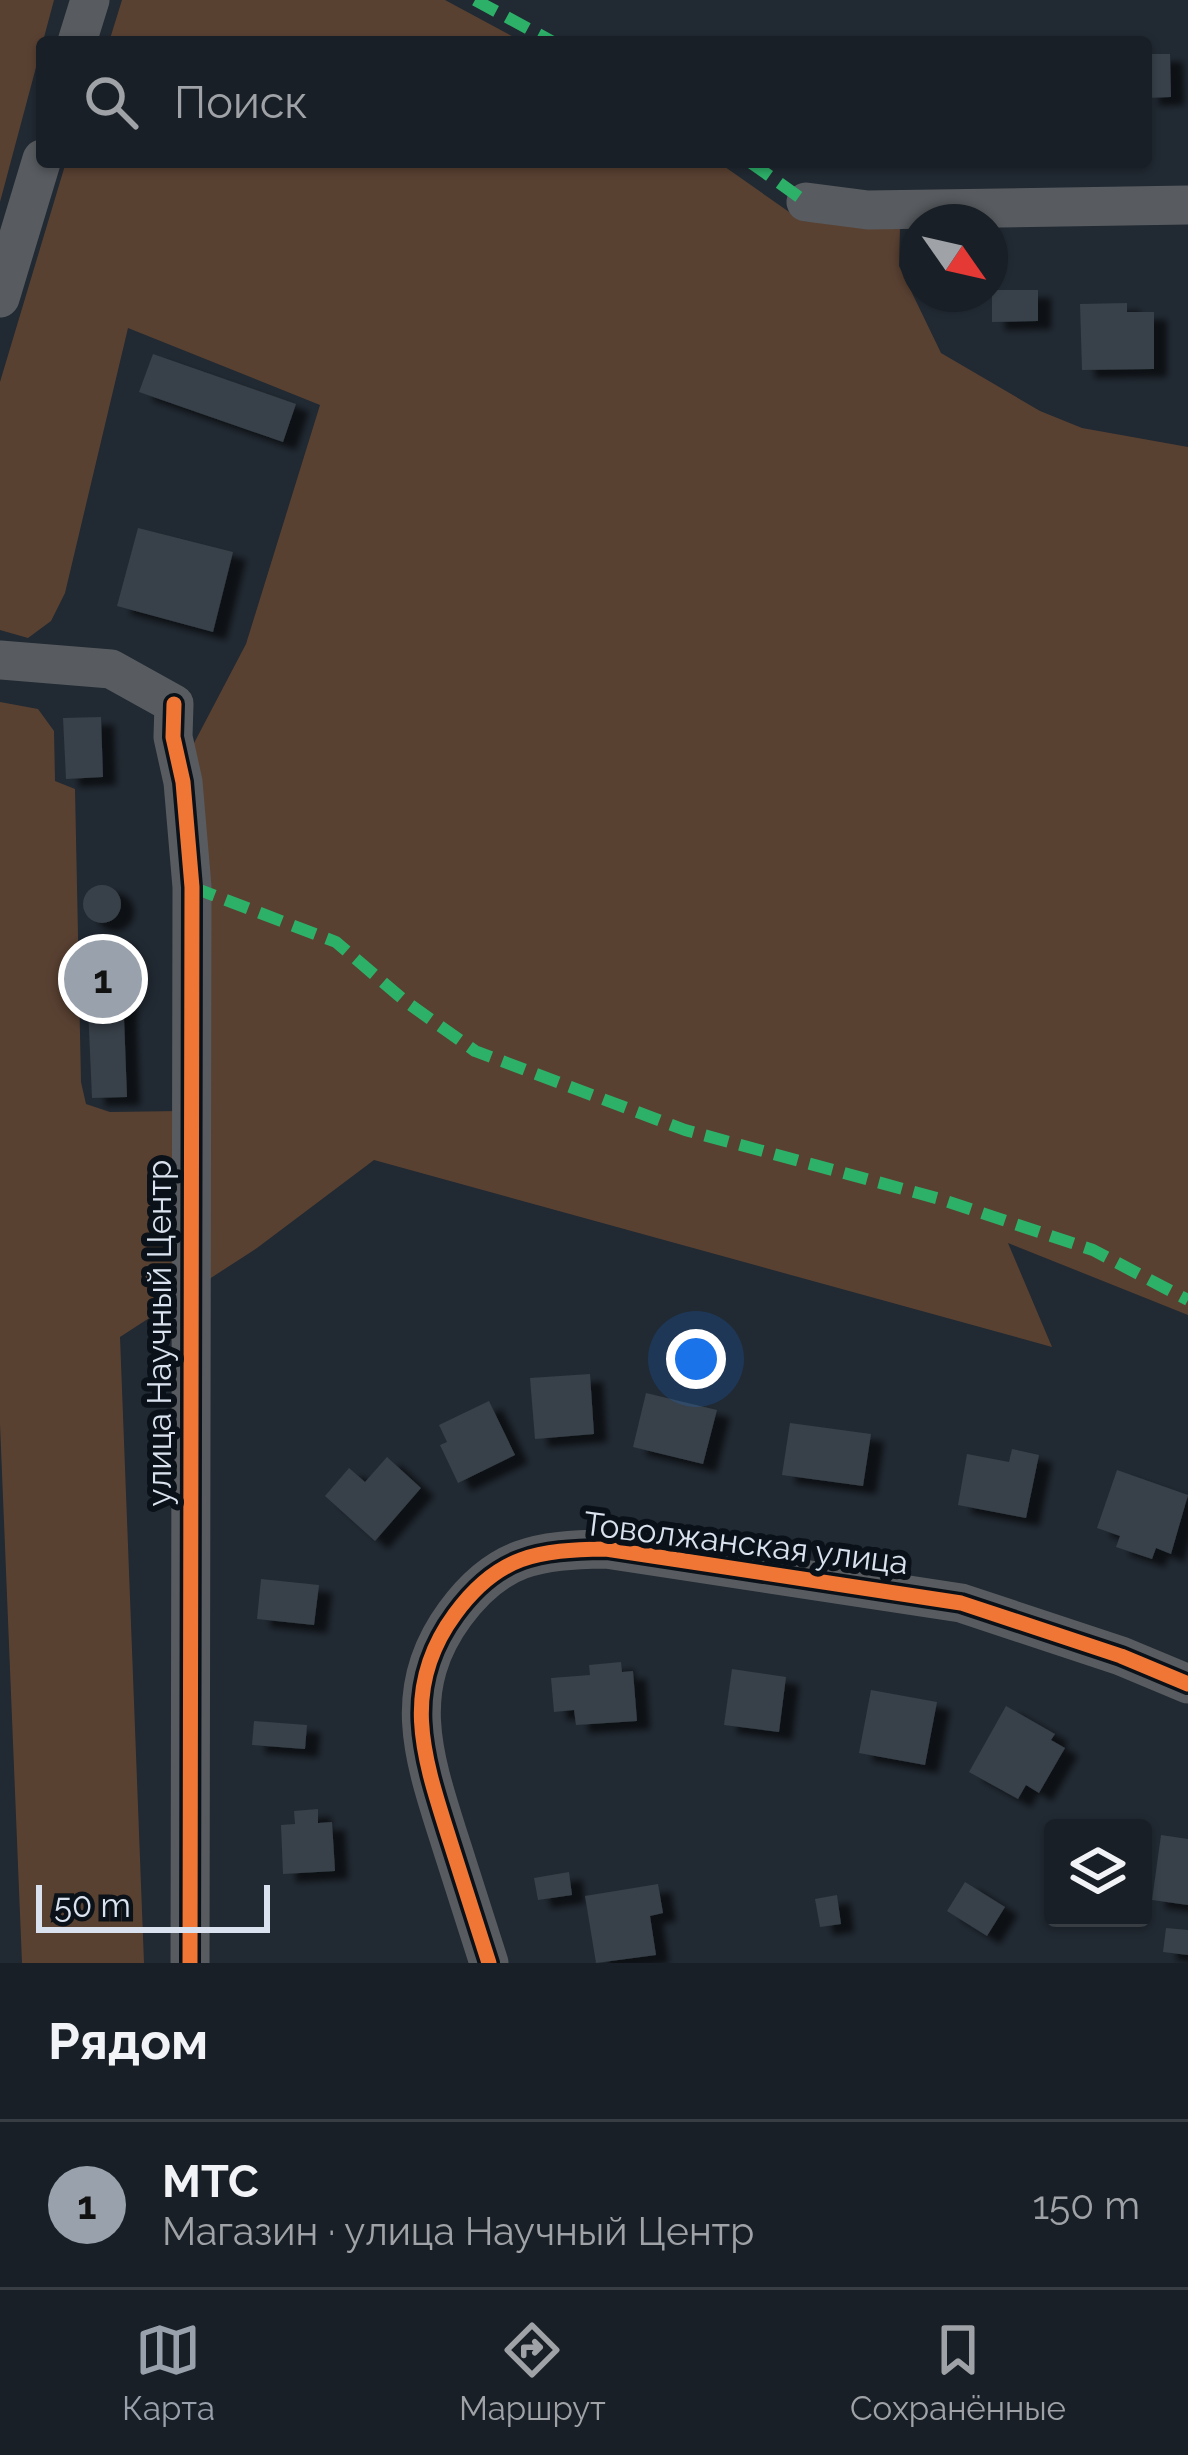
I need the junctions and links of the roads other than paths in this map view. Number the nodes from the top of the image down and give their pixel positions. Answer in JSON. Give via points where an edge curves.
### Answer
{"nodes":[{"id":1,"x":90,"y":0,"type":"edge"},
{"id":2,"x":79,"y":36,"type":"edge"},
{"id":3,"x":39,"y":168,"type":"edge"},
{"id":4,"x":806,"y":202,"type":"dead end"},
{"id":5,"x":1188,"y":205,"type":"edge"},
{"id":6,"x":0,"y":298,"type":"edge"},
{"id":7,"x":0,"y":659,"type":"edge"},
{"id":8,"x":1188,"y":1684,"type":"edge"},
{"id":9,"x":190,"y":1963,"type":"edge"},
{"id":10,"x":489,"y":1963,"type":"edge"}],
"edges":[{"from":1,"to":2,"type":"street"},
{"from":3,"to":6,"type":"street"},
{"from":4,"to":5,"type":"street","via":[[868,210]]},
{"from":7,"to":9,"type":"street","name":"улица Научный Центр","via":[[111,669],[174,704],[192,887]]},
{"from":8,"to":10,"type":"street","name":"Товолжанская улица","via":[[961,1603],[606,1549],[551,1550],[506,1564],[445,1628],[420,1703],[423,1756]]}]}
